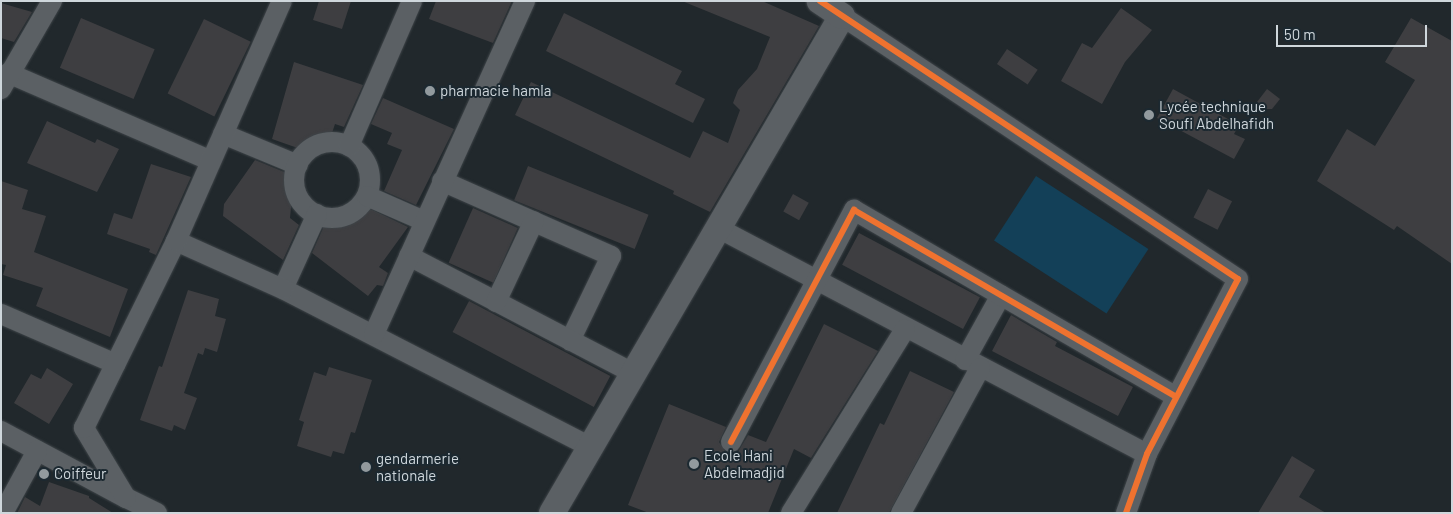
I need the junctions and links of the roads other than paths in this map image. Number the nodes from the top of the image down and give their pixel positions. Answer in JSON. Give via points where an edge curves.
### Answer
{"nodes":[{"id":1,"x":52,"y":1,"type":"edge"},
{"id":2,"x":282,"y":1,"type":"edge"},
{"id":3,"x":412,"y":1,"type":"edge"},
{"id":4,"x":524,"y":1,"type":"edge"},
{"id":5,"x":820,"y":1,"type":"edge"},
{"id":6,"x":842,"y":16,"type":"junction"},
{"id":7,"x":5,"y":81,"type":"edge"},
{"id":8,"x":223,"y":134,"type":"junction"},
{"id":9,"x":349,"y":146,"type":"junction"},
{"id":10,"x":212,"y":162,"type":"junction"},
{"id":11,"x":298,"y":165,"type":"junction"},
{"id":12,"x":442,"y":181,"type":"junction"},
{"id":13,"x":366,"y":196,"type":"junction"},
{"id":14,"x":317,"y":214,"type":"junction"},
{"id":15,"x":424,"y":221,"type":"junction"},
{"id":16,"x":534,"y":222,"type":"junction"},
{"id":17,"x":718,"y":228,"type":"junction"},
{"id":18,"x":176,"y":241,"type":"junction"},
{"id":19,"x":408,"y":256,"type":"junction"},
{"id":20,"x":816,"y":282,"type":"junction"},
{"id":21,"x":283,"y":289,"type":"junction"},
{"id":22,"x":1001,"y":295,"type":"junction"},
{"id":23,"x":496,"y":302,"type":"junction"},
{"id":24,"x":1,"y":314,"type":"edge"},
{"id":25,"x":905,"y":329,"type":"junction"},
{"id":26,"x":374,"y":334,"type":"junction"},
{"id":27,"x":570,"y":341,"type":"junction"},
{"id":28,"x":116,"y":364,"type":"junction"},
{"id":29,"x":972,"y":364,"type":"junction"},
{"id":30,"x":633,"y":373,"type":"junction"},
{"id":31,"x":1176,"y":397,"type":"junction"},
{"id":32,"x":1,"y":431,"type":"edge"},
{"id":33,"x":730,"y":442,"type":"dead end"},
{"id":34,"x":590,"y":447,"type":"junction"},
{"id":35,"x":37,"y":451,"type":"junction"},
{"id":36,"x":1146,"y":454,"type":"junction"},
{"id":37,"x":126,"y":498,"type":"junction"},
{"id":38,"x":3,"y":513,"type":"edge"},
{"id":39,"x":158,"y":513,"type":"edge"},
{"id":40,"x":552,"y":513,"type":"edge"},
{"id":41,"x":791,"y":513,"type":"edge"},
{"id":42,"x":901,"y":513,"type":"edge"},
{"id":43,"x":1126,"y":513,"type":"edge"}],
"edges":[{"from":1,"to":7,"type":"street"},
{"from":2,"to":8,"type":"street"},
{"from":3,"to":9,"type":"street"},
{"from":4,"to":12,"type":"street"},
{"from":5,"to":6,"type":"street"},
{"from":6,"to":17,"type":"street"},
{"from":6,"to":31,"type":"street","via":[[1238,279]]},
{"from":7,"to":10,"type":"street"},
{"from":8,"to":10,"type":"street"},
{"from":8,"to":11,"type":"street"},
{"from":9,"to":11,"type":"street","via":[[327,142],[317,145],[307,151]]},
{"from":9,"to":13,"type":"street","via":[[364,158],[368,168],[370,187]]},
{"from":10,"to":18,"type":"street"},
{"from":11,"to":14,"type":"street","via":[[296,191],[305,205]]},
{"from":12,"to":15,"type":"street"},
{"from":12,"to":16,"type":"street"},
{"from":13,"to":14,"type":"street","via":[[352,212],[342,216]]},
{"from":13,"to":15,"type":"street"},
{"from":14,"to":21,"type":"street"},
{"from":15,"to":19,"type":"street"},
{"from":16,"to":23,"type":"street"},
{"from":16,"to":27,"type":"street","via":[[611,256]]},
{"from":17,"to":20,"type":"street"},
{"from":17,"to":30,"type":"street"},
{"from":18,"to":21,"type":"street"},
{"from":18,"to":28,"type":"street"},
{"from":19,"to":23,"type":"street"},
{"from":19,"to":26,"type":"street"},
{"from":20,"to":22,"type":"street","via":[[854,210]]},
{"from":20,"to":25,"type":"street"},
{"from":20,"to":33,"type":"street"},
{"from":21,"to":26,"type":"street"},
{"from":22,"to":29,"type":"street"},
{"from":22,"to":31,"type":"street"},
{"from":23,"to":27,"type":"street"},
{"from":24,"to":28,"type":"street"},
{"from":25,"to":29,"type":"street"},
{"from":25,"to":41,"type":"street"},
{"from":26,"to":34,"type":"street"},
{"from":27,"to":30,"type":"street"},
{"from":28,"to":37,"type":"street","via":[[84,428]]},
{"from":29,"to":36,"type":"street"},
{"from":29,"to":42,"type":"street"},
{"from":30,"to":34,"type":"street"},
{"from":31,"to":36,"type":"street"},
{"from":32,"to":35,"type":"street"},
{"from":34,"to":40,"type":"street"},
{"from":35,"to":37,"type":"street"},
{"from":35,"to":38,"type":"street"},
{"from":36,"to":43,"type":"street"},
{"from":37,"to":39,"type":"street"}]}
